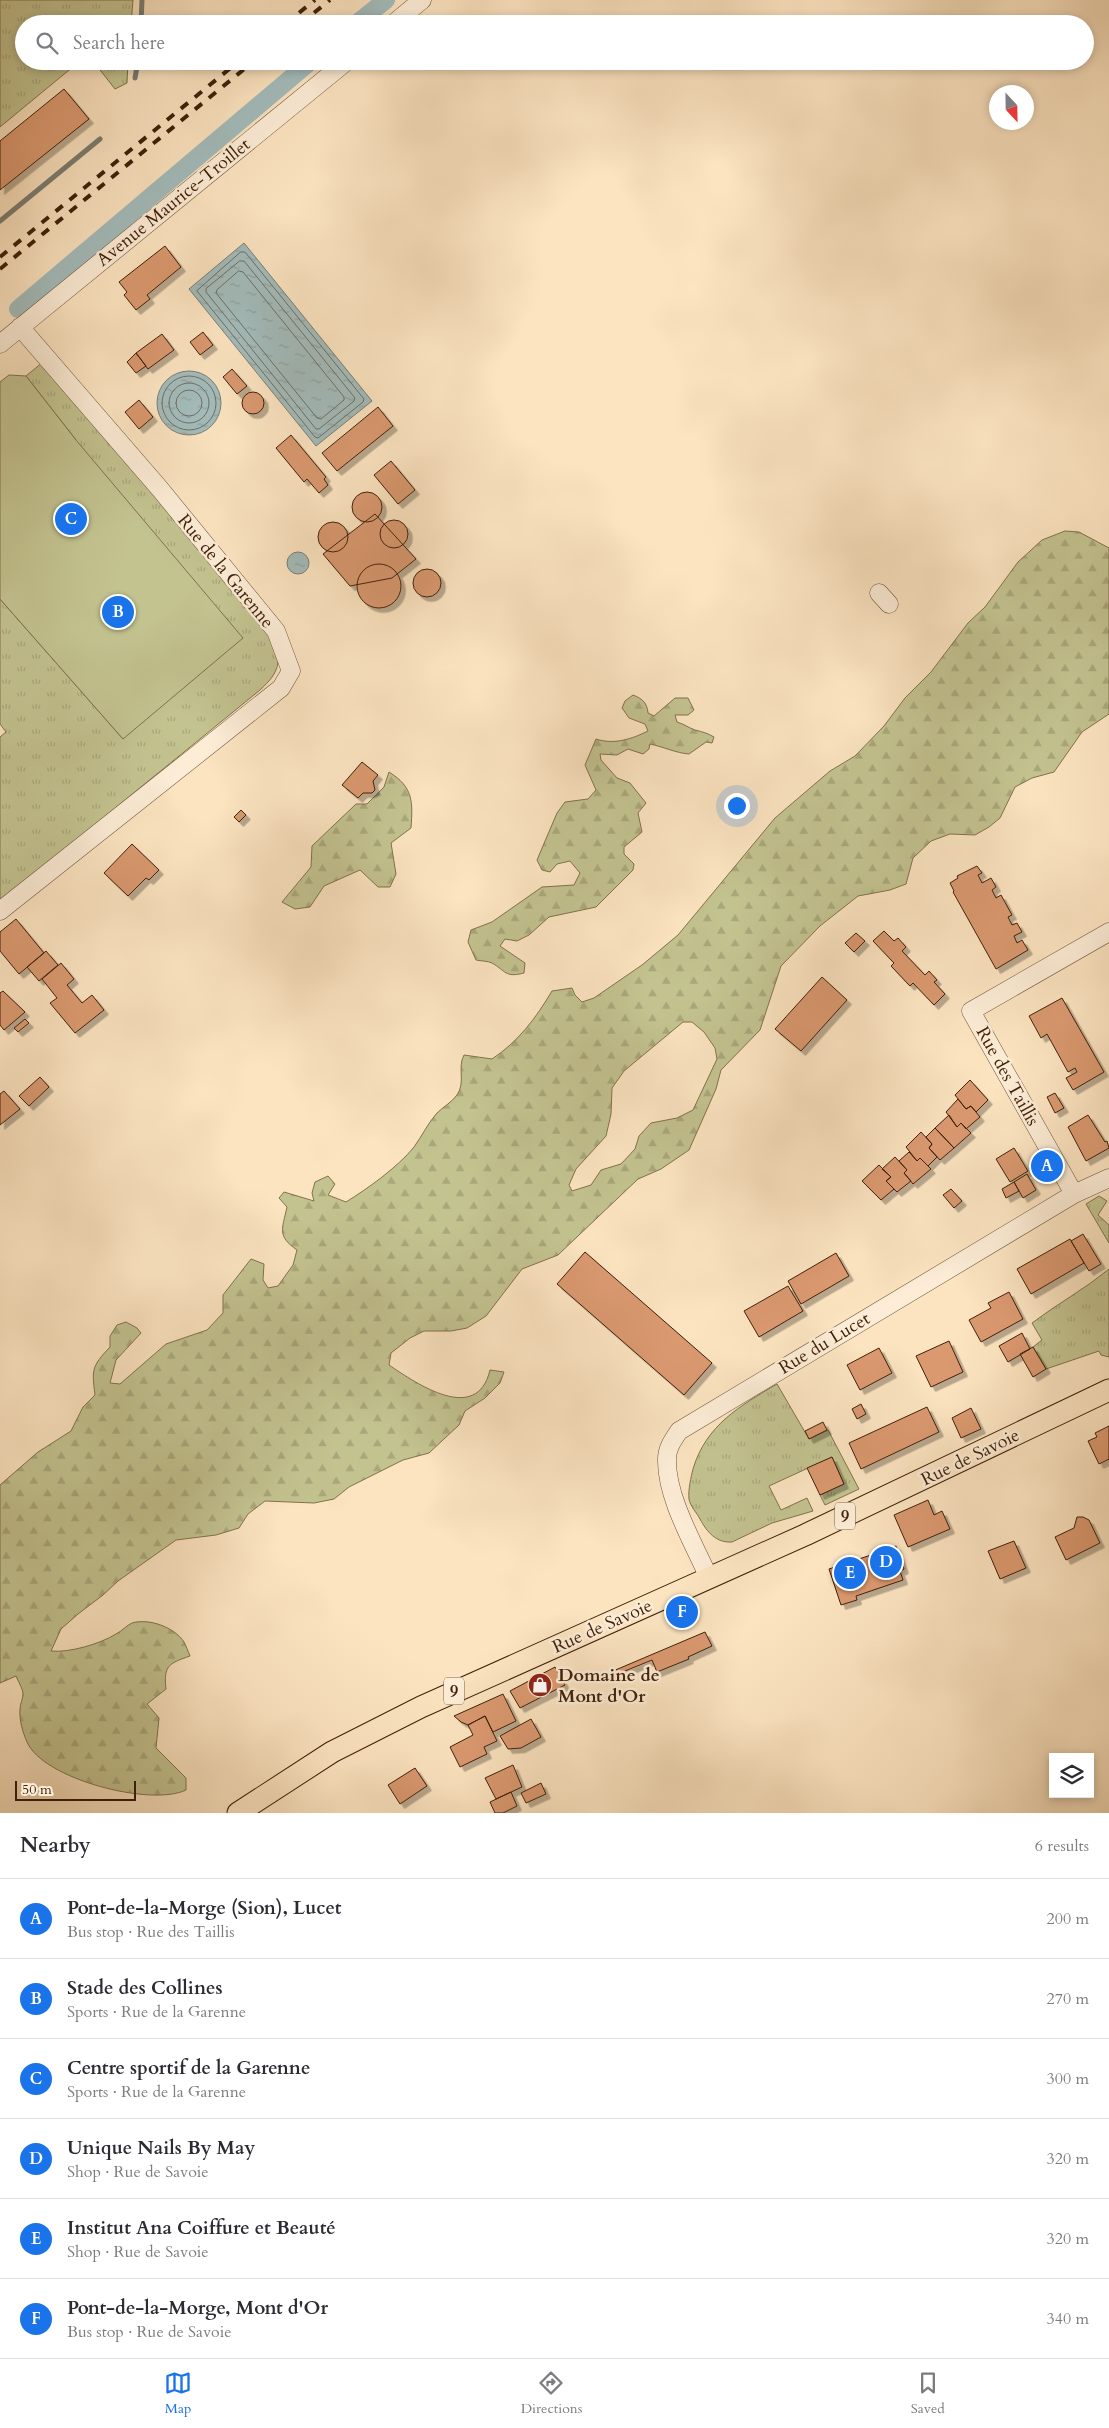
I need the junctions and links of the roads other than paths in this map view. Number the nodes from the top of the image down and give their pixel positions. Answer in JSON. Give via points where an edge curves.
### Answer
{"nodes":[{"id":1,"x":422,"y":0,"type":"edge"},
{"id":2,"x":404,"y":15,"type":"edge"},
{"id":3,"x":336,"y":70,"type":"edge"},
{"id":4,"x":20,"y":327,"type":"junction"},
{"id":5,"x":0,"y":344,"type":"edge"},
{"id":6,"x":0,"y":911,"type":"edge"},
{"id":7,"x":1109,"y":932,"type":"edge"},
{"id":8,"x":1108,"y":1182,"type":"edge"},
{"id":9,"x":1074,"y":1194,"type":"junction"},
{"id":10,"x":1109,"y":1390,"type":"edge"},
{"id":11,"x":709,"y":1578,"type":"junction"},
{"id":12,"x":238,"y":1813,"type":"edge"}],
"edges":[{"from":1,"to":2,"type":"street"},
{"from":3,"to":4,"type":"street","name":"Avenue Maurice-Troillet"},
{"from":4,"to":5,"type":"street","name":"Avenue Maurice-Troillet"},
{"from":4,"to":6,"type":"street","name":"Rue de la Garenne","via":[[160,489],[276,631],[291,671],[281,688]]},
{"from":7,"to":9,"type":"street","name":"Rue des Taillis","via":[[971,1011]]},
{"from":8,"to":9,"type":"street","name":"Rue du Lucet"},
{"from":9,"to":11,"type":"street","name":"Rue du Lucet","via":[[679,1431],[670,1445],[667,1459],[670,1485]]},
{"from":10,"to":11,"type":"main road","name":"Rue de Savoie","number":"9","via":[[883,1499]]},
{"from":11,"to":12,"type":"main road","name":"Rue de Savoie","number":"9","via":[[420,1707],[332,1752]]}]}
